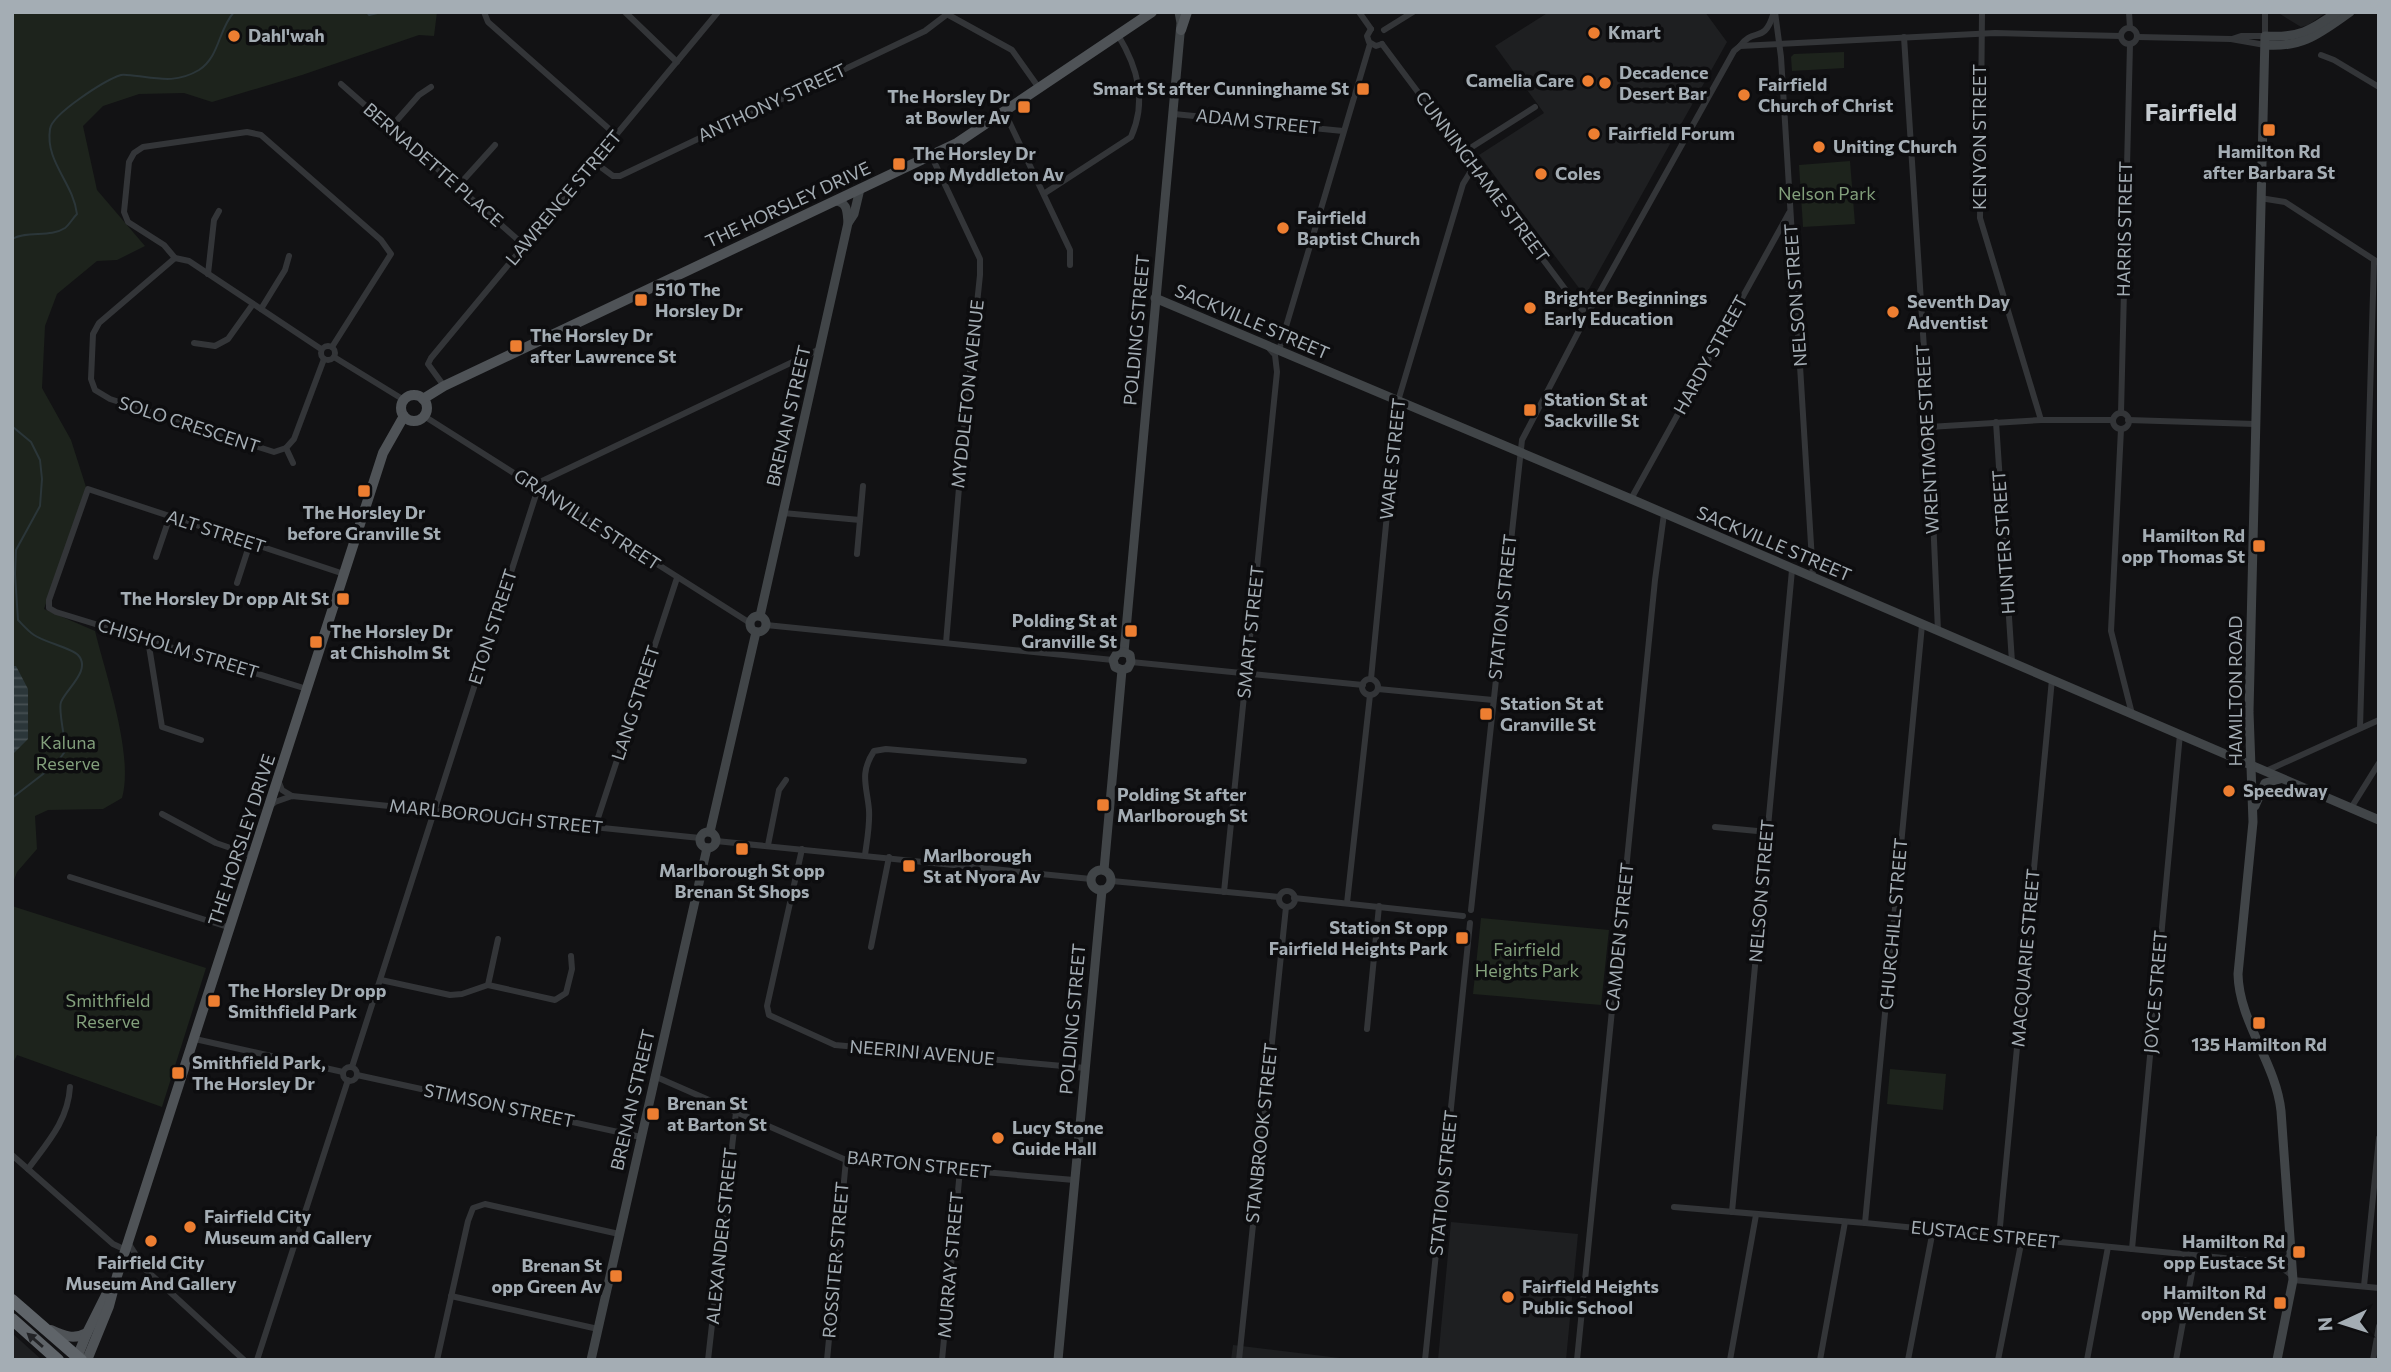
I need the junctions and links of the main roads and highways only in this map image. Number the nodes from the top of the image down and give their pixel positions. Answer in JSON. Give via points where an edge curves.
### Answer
{"nodes":[{"id":1,"x":1152,"y":12,"type":"edge"},
{"id":2,"x":1180,"y":12,"type":"edge"},
{"id":3,"x":1187,"y":12,"type":"edge"},
{"id":4,"x":2337,"y":12,"type":"edge"},
{"id":5,"x":2350,"y":12,"type":"edge"},
{"id":6,"x":1181,"y":30,"type":"junction"},
{"id":7,"x":2265,"y":40,"type":"junction"},
{"id":8,"x":860,"y":189,"type":"junction"},
{"id":9,"x":835,"y":201,"type":"junction"},
{"id":10,"x":848,"y":223,"type":"junction"},
{"id":11,"x":1155,"y":298,"type":"junction"},
{"id":12,"x":423,"y":399,"type":"junction"},
{"id":13,"x":404,"y":416,"type":"junction"},
{"id":14,"x":1124,"y":652,"type":"junction"},
{"id":15,"x":1122,"y":670,"type":"junction"},
{"id":16,"x":2251,"y":764,"type":"junction"},
{"id":17,"x":2283,"y":779,"type":"junction"},
{"id":18,"x":2379,"y":820,"type":"edge"},
{"id":19,"x":2253,"y":821,"type":"junction"},
{"id":20,"x":710,"y":832,"type":"junction"},
{"id":21,"x":707,"y":848,"type":"junction"},
{"id":22,"x":1104,"y":870,"type":"junction"},
{"id":23,"x":1101,"y":890,"type":"junction"},
{"id":24,"x":117,"y":1276,"type":"junction"},
{"id":25,"x":12,"y":1300,"type":"edge"},
{"id":26,"x":12,"y":1319,"type":"edge"},
{"id":27,"x":39,"y":1324,"type":"junction"},
{"id":28,"x":87,"y":1333,"type":"junction"},
{"id":29,"x":80,"y":1359,"type":"edge"},
{"id":30,"x":58,"y":1360,"type":"edge"},
{"id":31,"x":590,"y":1360,"type":"edge"},
{"id":32,"x":1058,"y":1360,"type":"edge"},
{"id":33,"x":2277,"y":1360,"type":"edge"}],
"edges":[{"from":1,"to":8,"type":"main road","name":"THE HORSLEY DRIVE","via":[[969,136]]},
{"from":2,"to":6,"type":"main road","name":"POLDING STREET"},
{"from":3,"to":6,"type":"main road"},
{"from":4,"to":7,"type":"main road","via":[[2306,32]]},
{"from":5,"to":7,"type":"main road","via":[[2300,43],[2279,46]]},
{"from":6,"to":11,"type":"main road","name":"POLDING STREET"},
{"from":7,"to":16,"type":"main road","name":"HAMILTON ROAD"},
{"from":8,"to":9,"type":"main road","name":"THE HORSLEY DRIVE"},
{"from":8,"to":10,"type":"main road","name":"BRENAN STREET"},
{"from":9,"to":10,"type":"main road","via":[[846,208]]},
{"from":9,"to":12,"type":"main road","name":"THE HORSLEY DRIVE"},
{"from":10,"to":20,"type":"main road","name":"BRENAN STREET","via":[[763,620],[753,628]]},
{"from":11,"to":14,"type":"main road","name":"POLDING STREET"},
{"from":11,"to":16,"type":"main road","name":"SACKVILLE STREET"},
{"from":12,"to":13,"type":"main road","via":[[404,400]]},
{"from":12,"to":13,"type":"main road","via":[[424,416],[415,421]]},
{"from":13,"to":24,"type":"main road","name":"THE HORSLEY DRIVE","via":[[383,453]]},
{"from":14,"to":15,"type":"main road","via":[[1131,662]]},
{"from":14,"to":15,"type":"main road","via":[[1116,653],[1113,660]]},
{"from":15,"to":22,"type":"main road"},
{"from":16,"to":17,"type":"main road","name":"SACKVILLE STREET"},
{"from":16,"to":19,"type":"main road","name":"HAMILTON ROAD"},
{"from":17,"to":18,"type":"main road","name":"SACKVILLE STREET"},
{"from":17,"to":19,"type":"main road","via":[[2271,779],[2263,786]]},
{"from":19,"to":33,"type":"main road","name":"HAMILTON ROAD","via":[[2238,983],[2280,1101],[2293,1278]]},
{"from":20,"to":21,"type":"main road","via":[[716,841]]},
{"from":20,"to":21,"type":"main road","via":[[700,838]]},
{"from":21,"to":31,"type":"main road","name":"BRENAN STREET"},
{"from":22,"to":23,"type":"main road","via":[[1112,881]]},
{"from":22,"to":23,"type":"main road","via":[[1095,871],[1091,879]]},
{"from":23,"to":32,"type":"main road","name":"POLDING STREET"},
{"from":24,"to":28,"type":"main road","name":"THE HORSLEY DRIVE"},
{"from":24,"to":29,"type":"main road","name":"THE HORSLEY DRIVE","via":[[109,1306]]},
{"from":25,"to":27,"type":"highway"},
{"from":30,"to":26,"type":"highway","one_way":true},
{"from":27,"to":28,"type":"main road","via":[[67,1337]]},
{"from":27,"to":29,"type":"highway"},
{"from":28,"to":29,"type":"main road","name":"THE HORSLEY DRIVE"}]}
